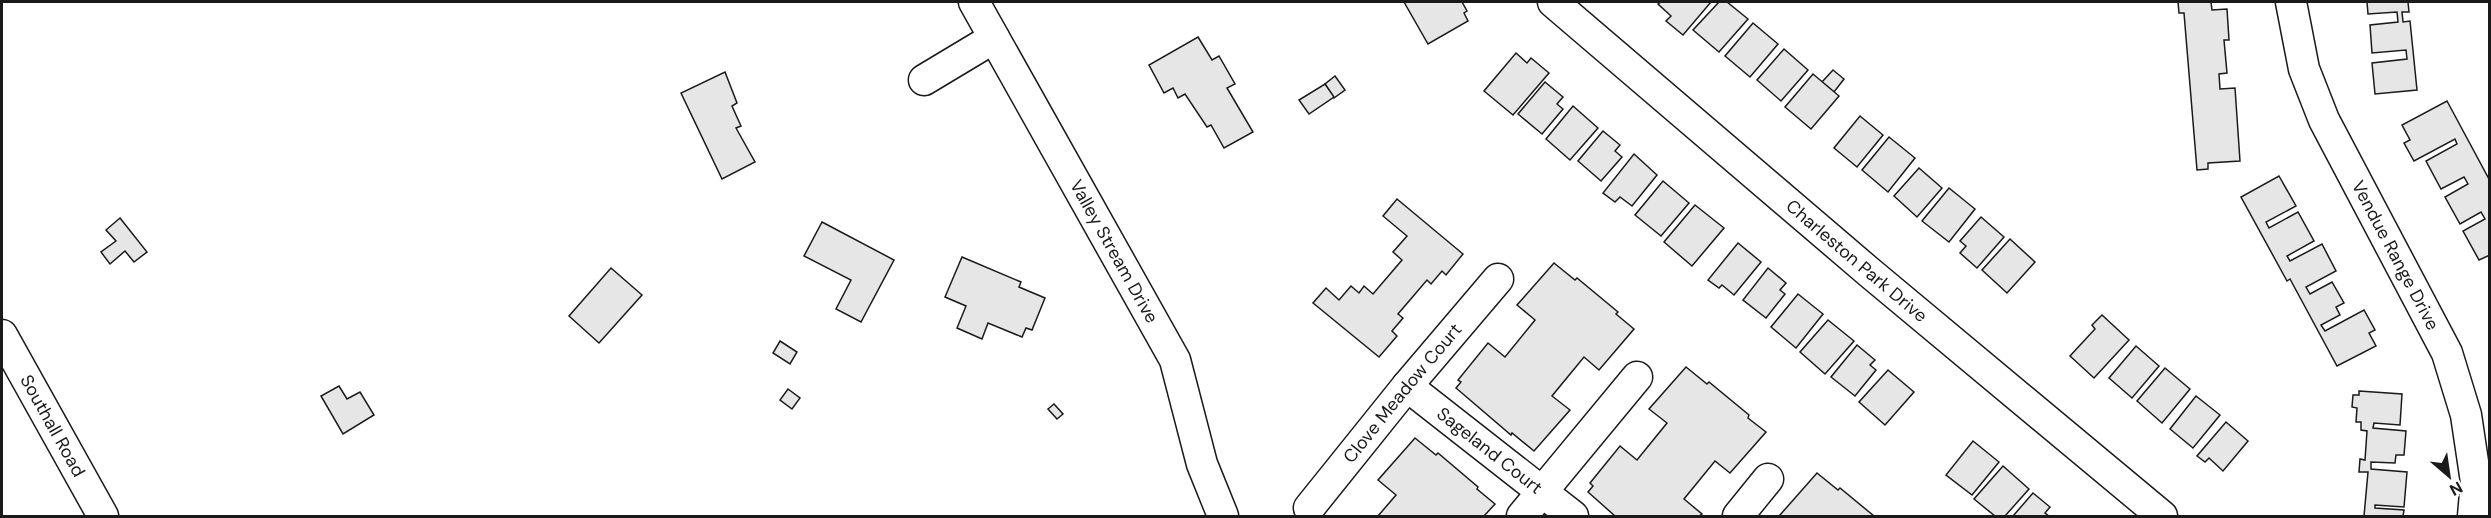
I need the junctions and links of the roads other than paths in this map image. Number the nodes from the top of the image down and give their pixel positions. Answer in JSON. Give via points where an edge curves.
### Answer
{"nodes":[{"id":1,"x":974,"y":2,"type":"edge"},
{"id":2,"x":1553,"y":2,"type":"edge"},
{"id":3,"x":2291,"y":2,"type":"edge"},
{"id":4,"x":994,"y":38,"type":"junction"},
{"id":5,"x":924,"y":80,"type":"dead end"},
{"id":6,"x":1498,"y":279,"type":"dead end"},
{"id":7,"x":2,"y":336,"type":"edge"},
{"id":8,"x":1637,"y":377,"type":"dead end"},
{"id":9,"x":1407,"y":386,"type":"junction"},
{"id":10,"x":1768,"y":479,"type":"dead end"},
{"id":11,"x":1542,"y":492,"type":"junction"},
{"id":12,"x":1309,"y":508,"type":"dead end"},
{"id":13,"x":103,"y":516,"type":"edge"},
{"id":14,"x":1223,"y":516,"type":"edge"},
{"id":15,"x":1522,"y":516,"type":"edge"},
{"id":16,"x":1573,"y":516,"type":"edge"},
{"id":17,"x":1738,"y":516,"type":"edge"},
{"id":18,"x":2162,"y":516,"type":"edge"},
{"id":19,"x":2473,"y":516,"type":"edge"}],
"edges":[{"from":1,"to":4,"type":"street","name":"Valley Stream Drive"},
{"from":2,"to":18,"type":"street","name":"Charleston Park Drive"},
{"from":3,"to":19,"type":"street","name":"Vendue Range Drive","via":[[2304,69],[2324,120],[2447,353],[2466,415],[2476,482]]},
{"from":4,"to":5,"type":"street"},
{"from":4,"to":14,"type":"street","name":"Valley Stream Drive","via":[[1175,360],[1202,464]]},
{"from":6,"to":9,"type":"street","name":"Clove Meadow Court"},
{"from":7,"to":13,"type":"street","name":"Southall Road"},
{"from":8,"to":11,"type":"street"},
{"from":9,"to":11,"type":"street","name":"Sageland Court"},
{"from":9,"to":12,"type":"street","name":"Clove Meadow Court"},
{"from":10,"to":17,"type":"street"},
{"from":11,"to":15,"type":"street"},
{"from":11,"to":16,"type":"street","name":"Sageland Court"}]}
